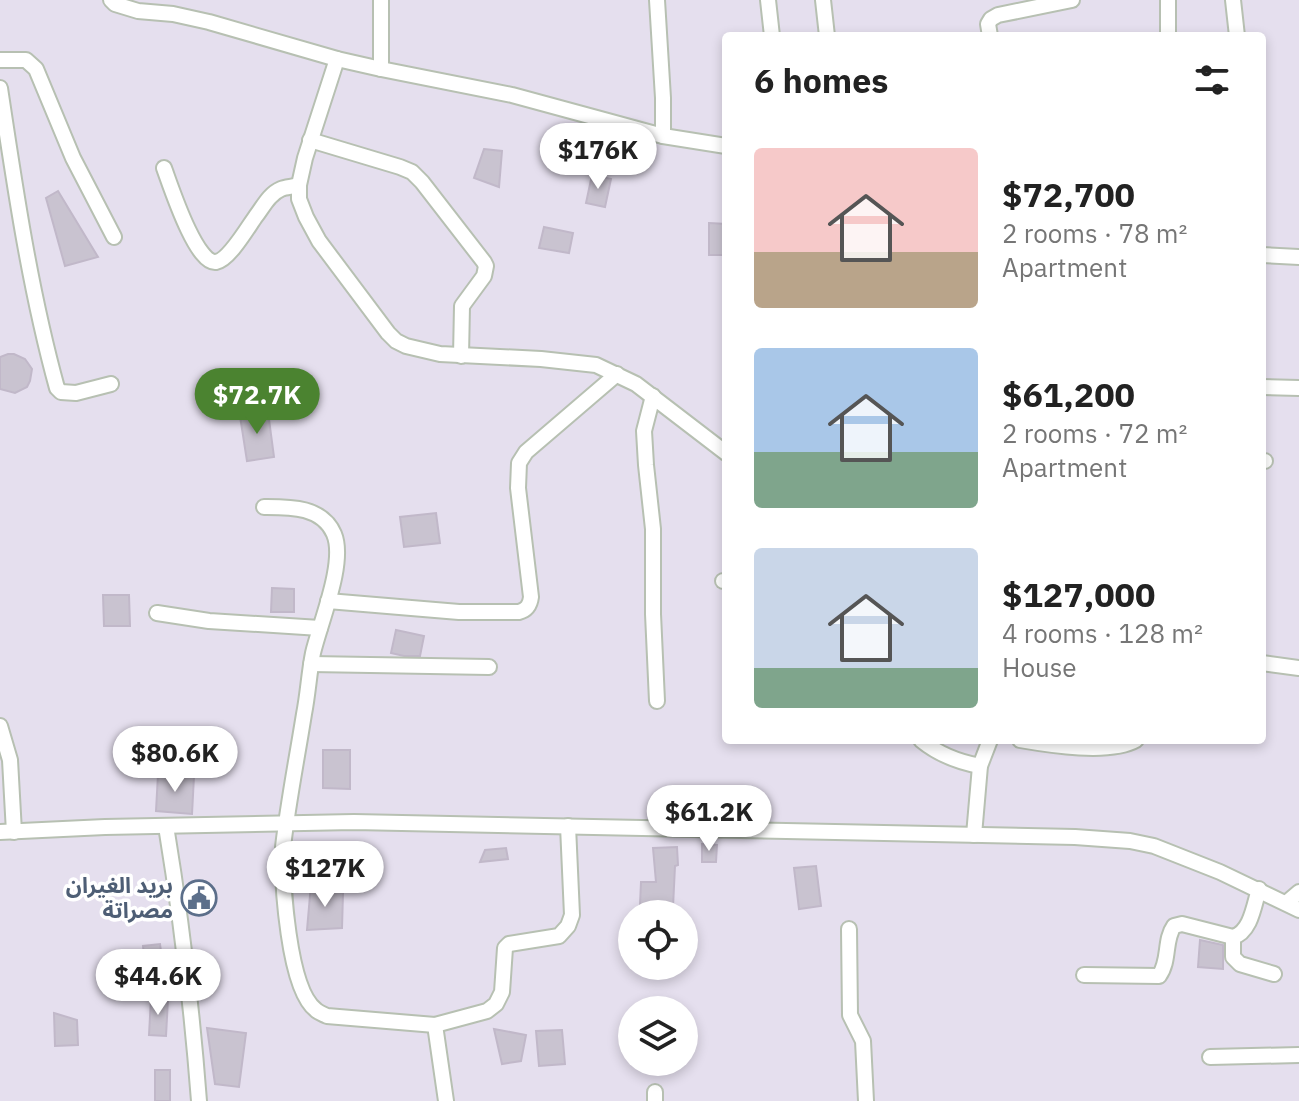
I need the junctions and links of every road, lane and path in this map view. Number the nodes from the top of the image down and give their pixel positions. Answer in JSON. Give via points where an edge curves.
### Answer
{"nodes":[{"id":1,"x":111,"y":0,"type":"edge"},
{"id":2,"x":381,"y":0,"type":"edge"},
{"id":3,"x":657,"y":0,"type":"edge"},
{"id":4,"x":768,"y":0,"type":"edge"},
{"id":5,"x":823,"y":0,"type":"edge"},
{"id":6,"x":1072,"y":0,"type":"edge"},
{"id":7,"x":1168,"y":0,"type":"edge"},
{"id":8,"x":1233,"y":0,"type":"edge"},
{"id":9,"x":173,"y":7,"type":"edge"},
{"id":10,"x":772,"y":32,"type":"edge"},
{"id":11,"x":827,"y":32,"type":"edge"},
{"id":12,"x":989,"y":32,"type":"edge"},
{"id":13,"x":1168,"y":32,"type":"edge"},
{"id":14,"x":1237,"y":32,"type":"edge"},
{"id":15,"x":337,"y":59,"type":"junction"},
{"id":16,"x":0,"y":60,"type":"edge"},
{"id":17,"x":381,"y":69,"type":"junction"},
{"id":18,"x":0,"y":88,"type":"edge"},
{"id":19,"x":663,"y":136,"type":"junction"},
{"id":20,"x":310,"y":140,"type":"junction"},
{"id":21,"x":722,"y":145,"type":"edge"},
{"id":22,"x":164,"y":168,"type":"dead end"},
{"id":23,"x":299,"y":185,"type":"junction"},
{"id":24,"x":114,"y":237,"type":"dead end"},
{"id":25,"x":1266,"y":255,"type":"edge"},
{"id":26,"x":1299,"y":257,"type":"edge"},
{"id":27,"x":461,"y":356,"type":"junction"},
{"id":28,"x":617,"y":374,"type":"junction"},
{"id":29,"x":111,"y":384,"type":"dead end"},
{"id":30,"x":1266,"y":387,"type":"edge"},
{"id":31,"x":1299,"y":388,"type":"edge"},
{"id":32,"x":653,"y":396,"type":"junction"},
{"id":33,"x":722,"y":450,"type":"edge"},
{"id":34,"x":264,"y":507,"type":"dead end"},
{"id":35,"x":328,"y":601,"type":"junction"},
{"id":36,"x":157,"y":613,"type":"dead end"},
{"id":37,"x":320,"y":628,"type":"junction"},
{"id":38,"x":311,"y":664,"type":"junction"},
{"id":39,"x":1266,"y":664,"type":"edge"},
{"id":40,"x":489,"y":667,"type":"dead end"},
{"id":41,"x":1299,"y":668,"type":"edge"},
{"id":42,"x":657,"y":701,"type":"dead end"},
{"id":43,"x":0,"y":726,"type":"edge"},
{"id":44,"x":928,"y":744,"type":"edge"},
{"id":45,"x":988,"y":744,"type":"edge"},
{"id":46,"x":1051,"y":744,"type":"edge"},
{"id":47,"x":1127,"y":744,"type":"edge"},
{"id":48,"x":980,"y":766,"type":"junction"},
{"id":49,"x":285,"y":823,"type":"junction"},
{"id":50,"x":166,"y":826,"type":"junction"},
{"id":51,"x":568,"y":826,"type":"junction"},
{"id":52,"x":7,"y":832,"type":"edge"},
{"id":53,"x":974,"y":835,"type":"junction"},
{"id":54,"x":1259,"y":889,"type":"junction"},
{"id":55,"x":1299,"y":892,"type":"edge"},
{"id":56,"x":1293,"y":906,"type":"edge"},
{"id":57,"x":849,"y":929,"type":"dead end"},
{"id":58,"x":1233,"y":937,"type":"junction"},
{"id":59,"x":1274,"y":974,"type":"dead end"},
{"id":60,"x":1084,"y":975,"type":"dead end"},
{"id":61,"x":435,"y":1025,"type":"junction"},
{"id":62,"x":1299,"y":1055,"type":"edge"},
{"id":63,"x":1210,"y":1057,"type":"dead end"},
{"id":64,"x":199,"y":1101,"type":"edge"},
{"id":65,"x":446,"y":1101,"type":"edge"},
{"id":66,"x":866,"y":1101,"type":"edge"}],
"edges":[{"from":1,"to":9,"type":"street","via":[[138,11]]},
{"from":2,"to":17,"type":"street"},
{"from":3,"to":19,"type":"street"},
{"from":4,"to":10,"type":"street"},
{"from":5,"to":11,"type":"street"},
{"from":6,"to":12,"type":"street","via":[[998,15],[988,24]]},
{"from":7,"to":13,"type":"street"},
{"from":8,"to":14,"type":"street"},
{"from":9,"to":15,"type":"street"},
{"from":15,"to":17,"type":"street"},
{"from":15,"to":20,"type":"street"},
{"from":16,"to":24,"type":"street","via":[[26,60],[36,69]]},
{"from":17,"to":19,"type":"street","via":[[525,97]]},
{"from":18,"to":29,"type":"street","via":[[17,201],[57,388],[76,393]]},
{"from":19,"to":21,"type":"street"},
{"from":20,"to":23,"type":"street"},
{"from":20,"to":27,"type":"street","via":[[412,172],[484,262],[484,276],[462,306]]},
{"from":22,"to":23,"type":"street","via":[[180,211],[210,262],[229,254],[269,197]]},
{"from":23,"to":27,"type":"street","via":[[311,228],[388,333],[416,349]]},
{"from":25,"to":26,"type":"street"},
{"from":27,"to":28,"type":"street","via":[[577,362]]},
{"from":28,"to":32,"type":"street"},
{"from":28,"to":35,"type":"street","via":[[519,463],[531,597],[525,611],[459,612]]},
{"from":30,"to":31,"type":"street"},
{"from":32,"to":33,"type":"street"},
{"from":32,"to":42,"type":"street","via":[[644,431],[653,529]]},
{"from":34,"to":35,"type":"street","via":[[312,512],[333,531],[337,557]]},
{"from":35,"to":37,"type":"street"},
{"from":36,"to":37,"type":"street"},
{"from":37,"to":38,"type":"street"},
{"from":38,"to":40,"type":"street"},
{"from":38,"to":49,"type":"street"},
{"from":39,"to":41,"type":"street"},
{"from":43,"to":52,"type":"street","via":[[10,760]]},
{"from":44,"to":48,"type":"street"},
{"from":45,"to":48,"type":"street"},
{"from":46,"to":47,"type":"street"},
{"from":48,"to":53,"type":"street"},
{"from":49,"to":50,"type":"street"},
{"from":49,"to":51,"type":"street"},
{"from":49,"to":61,"type":"street","via":[[282,876],[292,953],[314,1010],[327,1016]]},
{"from":50,"to":52,"type":"street"},
{"from":50,"to":64,"type":"street"},
{"from":51,"to":53,"type":"street"},
{"from":51,"to":61,"type":"street","via":[[572,915],[564,932],[509,944],[496,1004]]},
{"from":53,"to":54,"type":"street","via":[[1142,843]]},
{"from":54,"to":56,"type":"street"},
{"from":54,"to":58,"type":"street","via":[[1246,930]]},
{"from":55,"to":56,"type":"street"},
{"from":57,"to":66,"type":"street","via":[[850,1015],[863,1041]]},
{"from":58,"to":59,"type":"street","via":[[1233,957],[1240,964]]},
{"from":58,"to":60,"type":"street","via":[[1178,924],[1170,932],[1159,976]]},
{"from":61,"to":65,"type":"street"},
{"from":62,"to":63,"type":"street"}]}
